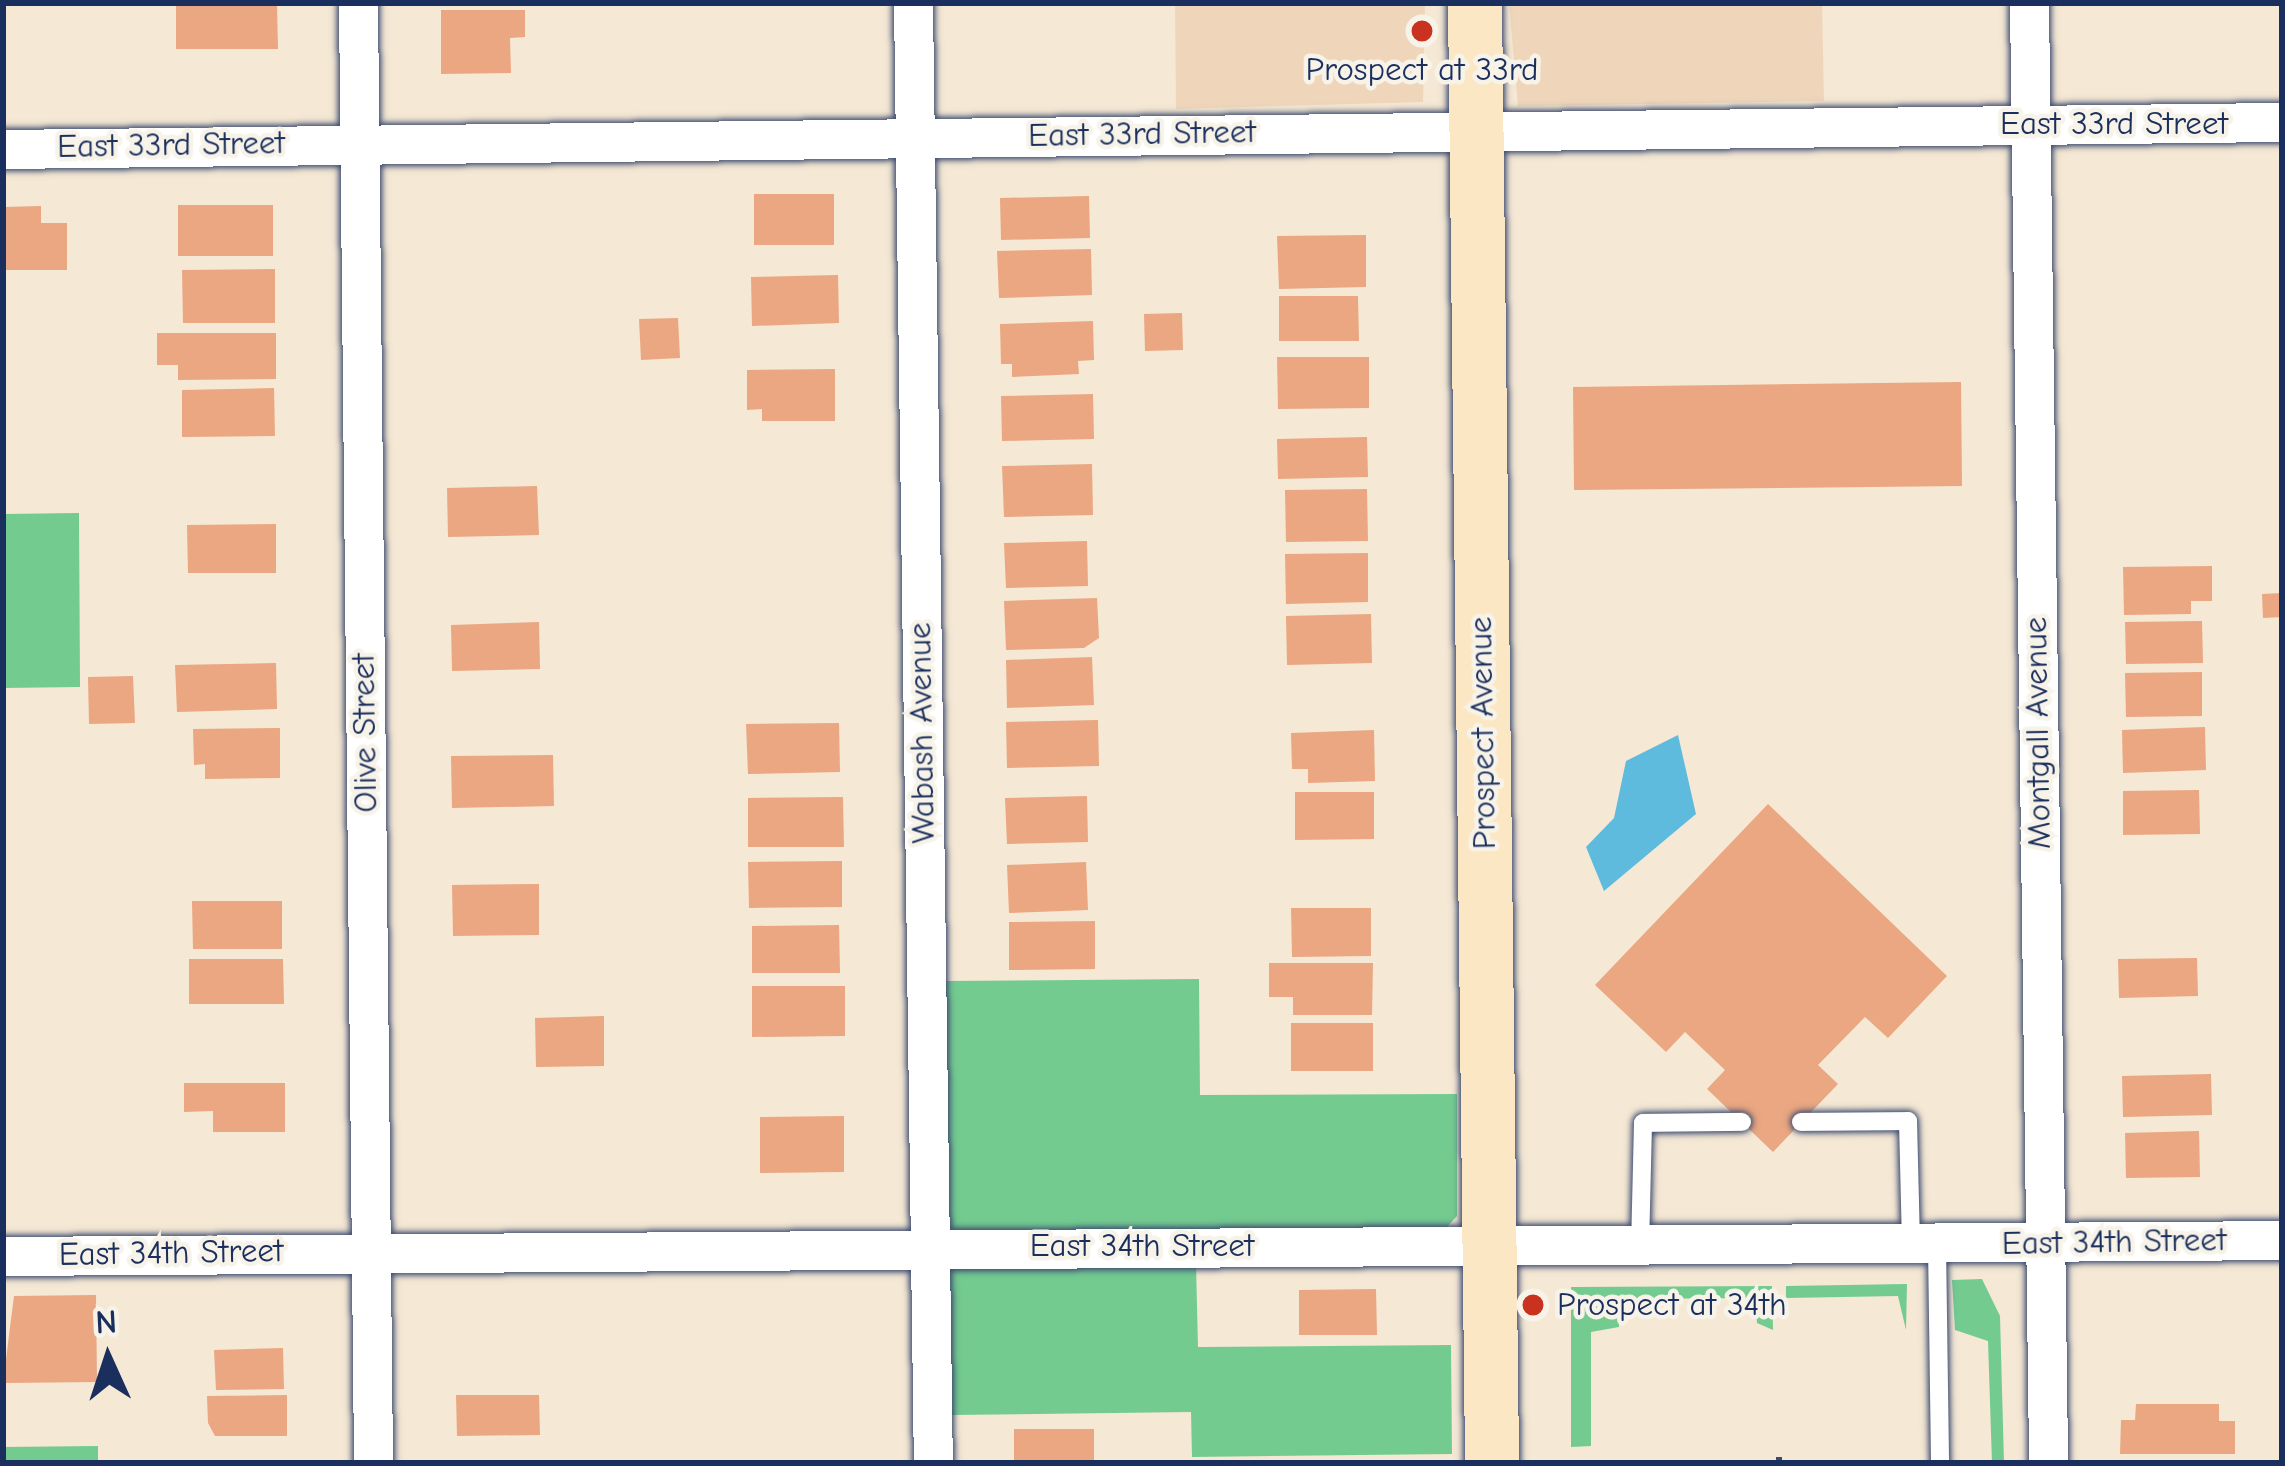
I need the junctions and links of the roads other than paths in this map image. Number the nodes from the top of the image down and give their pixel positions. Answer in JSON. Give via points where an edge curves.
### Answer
{"nodes":[{"id":1,"x":358,"y":3,"type":"edge"},
{"id":2,"x":913,"y":3,"type":"edge"},
{"id":3,"x":1474,"y":3,"type":"edge"},
{"id":4,"x":2029,"y":3,"type":"edge"},
{"id":5,"x":2282,"y":122,"type":"edge"},
{"id":6,"x":2030,"y":124,"type":"junction"},
{"id":7,"x":1476,"y":129,"type":"junction"},
{"id":8,"x":914,"y":137,"type":"junction"},
{"id":9,"x":359,"y":141,"type":"junction"},
{"id":10,"x":3,"y":148,"type":"edge"},
{"id":11,"x":1742,"y":1122,"type":"dead end"},
{"id":12,"x":1802,"y":1122,"type":"dead end"},
{"id":13,"x":2282,"y":1240,"type":"edge"},
{"id":14,"x":2044,"y":1244,"type":"junction"},
{"id":15,"x":1490,"y":1245,"type":"junction"},
{"id":16,"x":1924,"y":1245,"type":"junction"},
{"id":17,"x":929,"y":1246,"type":"junction"},
{"id":18,"x":1640,"y":1247,"type":"junction"},
{"id":19,"x":371,"y":1250,"type":"junction"},
{"id":20,"x":3,"y":1256,"type":"edge"},
{"id":21,"x":374,"y":1463,"type":"edge"},
{"id":22,"x":933,"y":1463,"type":"edge"},
{"id":23,"x":1492,"y":1463,"type":"edge"},
{"id":24,"x":1940,"y":1463,"type":"edge"},
{"id":25,"x":2048,"y":1463,"type":"edge"}],
"edges":[{"from":1,"to":9,"type":"street","name":"Olive Street"},
{"from":2,"to":8,"type":"street","name":"Wabash Avenue"},
{"from":3,"to":7,"type":"main road","name":"Prospect Avenue"},
{"from":4,"to":6,"type":"street","name":"Montgall Avenue"},
{"from":5,"to":6,"type":"street","name":"East 33rd Street"},
{"from":6,"to":7,"type":"street","name":"East 33rd Street"},
{"from":6,"to":14,"type":"street","name":"Montgall Avenue"},
{"from":7,"to":8,"type":"street","name":"East 33rd Street"},
{"from":7,"to":15,"type":"main road","name":"Prospect Avenue"},
{"from":8,"to":9,"type":"street","name":"East 33rd Street"},
{"from":8,"to":17,"type":"street","name":"Wabash Avenue"},
{"from":9,"to":10,"type":"street","name":"East 33rd Street"},
{"from":9,"to":19,"type":"street","name":"Olive Street"},
{"from":11,"to":18,"type":"lane","via":[[1642,1123]]},
{"from":12,"to":16,"type":"lane","via":[[1908,1121]]},
{"from":13,"to":14,"type":"street","name":"East 34th Street"},
{"from":14,"to":16,"type":"street","name":"East 34th Street"},
{"from":14,"to":25,"type":"street","name":"Montgall Avenue"},
{"from":15,"to":17,"type":"street","name":"East 34th Street"},
{"from":15,"to":18,"type":"street","name":"East 34th Street"},
{"from":15,"to":23,"type":"main road","name":"Prospect Avenue"},
{"from":16,"to":18,"type":"street","name":"East 34th Street"},
{"from":16,"to":24,"type":"lane"},
{"from":17,"to":19,"type":"street","name":"East 34th Street"},
{"from":17,"to":22,"type":"street","name":"Wabash Avenue"},
{"from":19,"to":20,"type":"street","name":"East 34th Street"},
{"from":19,"to":21,"type":"street","name":"Olive Street"}]}
